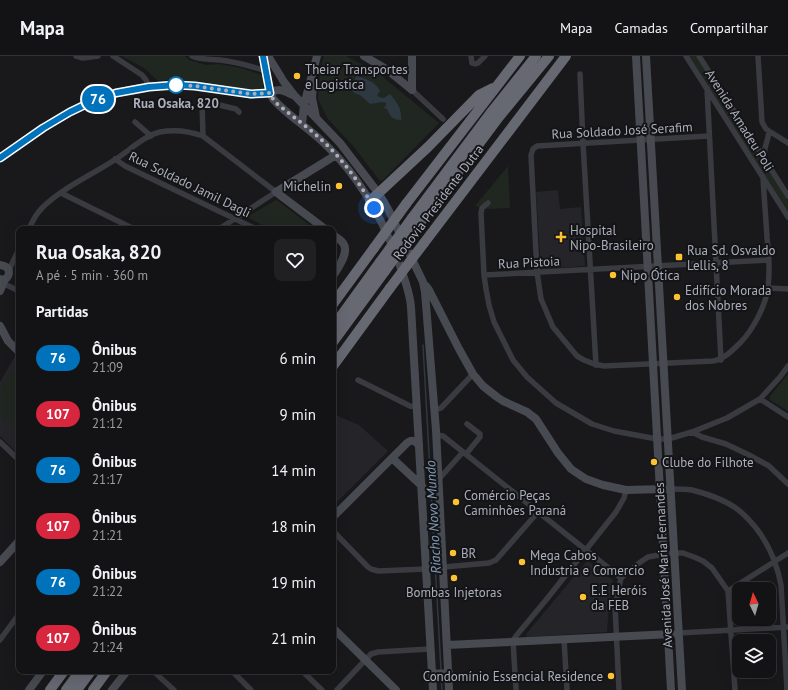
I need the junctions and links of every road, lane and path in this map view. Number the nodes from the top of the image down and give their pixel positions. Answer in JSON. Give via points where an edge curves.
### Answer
{"nodes":[{"id":1,"x":76,"y":56,"type":"edge"},
{"id":2,"x":98,"y":56,"type":"edge"},
{"id":3,"x":113,"y":56,"type":"edge"},
{"id":4,"x":192,"y":56,"type":"edge"},
{"id":5,"x":263,"y":56,"type":"edge"},
{"id":6,"x":268,"y":56,"type":"edge"},
{"id":7,"x":317,"y":56,"type":"edge"},
{"id":8,"x":364,"y":56,"type":"edge"},
{"id":9,"x":412,"y":56,"type":"edge"},
{"id":10,"x":471,"y":56,"type":"edge"},
{"id":11,"x":485,"y":56,"type":"edge"},
{"id":12,"x":520,"y":56,"type":"edge"},
{"id":13,"x":536,"y":56,"type":"edge"},
{"id":14,"x":549,"y":56,"type":"edge"},
{"id":15,"x":566,"y":56,"type":"edge"},
{"id":16,"x":636,"y":56,"type":"edge"},
{"id":17,"x":646,"y":56,"type":"edge"},
{"id":18,"x":686,"y":56,"type":"edge"},
{"id":19,"x":699,"y":56,"type":"edge"},
{"id":20,"x":758,"y":56,"type":"edge"},
{"id":21,"x":266,"y":72,"type":"junction"},
{"id":22,"x":313,"y":72,"type":"junction"},
{"id":23,"x":580,"y":74,"type":"dead end"},
{"id":24,"x":496,"y":86,"type":"junction"},
{"id":25,"x":149,"y":87,"type":"junction"},
{"id":26,"x":707,"y":88,"type":"junction"},
{"id":27,"x":412,"y":90,"type":"junction"},
{"id":28,"x":270,"y":93,"type":"junction"},
{"id":29,"x":294,"y":95,"type":"junction"},
{"id":30,"x":304,"y":105,"type":"junction"},
{"id":31,"x":720,"y":109,"type":"junction"},
{"id":32,"x":239,"y":112,"type":"dead end"},
{"id":33,"x":708,"y":112,"type":"junction"},
{"id":34,"x":316,"y":118,"type":"junction"},
{"id":35,"x":443,"y":119,"type":"dead end"},
{"id":36,"x":135,"y":122,"type":"dead end"},
{"id":37,"x":302,"y":124,"type":"junction"},
{"id":38,"x":329,"y":131,"type":"junction"},
{"id":39,"x":769,"y":131,"type":"junction"},
{"id":40,"x":151,"y":136,"type":"junction"},
{"id":41,"x":203,"y":136,"type":"junction"},
{"id":42,"x":709,"y":136,"type":"junction"},
{"id":43,"x":317,"y":137,"type":"junction"},
{"id":44,"x":651,"y":139,"type":"junction"},
{"id":45,"x":641,"y":140,"type":"junction"},
{"id":46,"x":788,"y":143,"type":"edge"},
{"id":47,"x":583,"y":144,"type":"junction"},
{"id":48,"x":336,"y":155,"type":"junction"},
{"id":49,"x":0,"y":158,"type":"edge"},
{"id":50,"x":764,"y":158,"type":"junction"},
{"id":51,"x":115,"y":159,"type":"junction"},
{"id":52,"x":358,"y":166,"type":"junction"},
{"id":53,"x":762,"y":177,"type":"junction"},
{"id":54,"x":276,"y":192,"type":"junction"},
{"id":55,"x":61,"y":193,"type":"junction"},
{"id":56,"x":379,"y":194,"type":"junction"},
{"id":57,"x":788,"y":196,"type":"edge"},
{"id":58,"x":777,"y":200,"type":"junction"},
{"id":59,"x":370,"y":201,"type":"junction"},
{"id":60,"x":488,"y":203,"type":"dead end"},
{"id":61,"x":765,"y":205,"type":"junction"},
{"id":62,"x":788,"y":217,"type":"edge"},
{"id":63,"x":235,"y":219,"type":"junction"},
{"id":64,"x":31,"y":226,"type":"edge"},
{"id":65,"x":128,"y":226,"type":"edge"},
{"id":66,"x":224,"y":226,"type":"edge"},
{"id":67,"x":250,"y":226,"type":"edge"},
{"id":68,"x":321,"y":226,"type":"edge"},
{"id":69,"x":336,"y":237,"type":"edge"},
{"id":70,"x":16,"y":252,"type":"edge"},
{"id":71,"x":769,"y":260,"type":"junction"},
{"id":72,"x":716,"y":262,"type":"junction"},
{"id":73,"x":382,"y":266,"type":"junction"},
{"id":74,"x":648,"y":266,"type":"junction"},
{"id":75,"x":658,"y":266,"type":"junction"},
{"id":76,"x":3,"y":267,"type":"edge"},
{"id":77,"x":590,"y":269,"type":"junction"},
{"id":78,"x":336,"y":270,"type":"edge"},
{"id":79,"x":536,"y":272,"type":"junction"},
{"id":80,"x":484,"y":275,"type":"junction"},
{"id":81,"x":423,"y":282,"type":"junction"},
{"id":82,"x":2,"y":283,"type":"edge"},
{"id":83,"x":768,"y":288,"type":"junction"},
{"id":84,"x":788,"y":289,"type":"edge"},
{"id":85,"x":16,"y":290,"type":"edge"},
{"id":86,"x":336,"y":300,"type":"edge"},
{"id":87,"x":336,"y":322,"type":"edge"},
{"id":88,"x":0,"y":326,"type":"edge"},
{"id":89,"x":336,"y":337,"type":"edge"},
{"id":90,"x":16,"y":350,"type":"edge"},
{"id":91,"x":720,"y":360,"type":"junction"},
{"id":92,"x":336,"y":362,"type":"edge"},
{"id":93,"x":664,"y":363,"type":"junction"},
{"id":94,"x":653,"y":364,"type":"junction"},
{"id":95,"x":596,"y":365,"type":"junction"},
{"id":96,"x":788,"y":366,"type":"edge"},
{"id":97,"x":473,"y":374,"type":"junction"},
{"id":98,"x":358,"y":380,"type":"dead end"},
{"id":99,"x":760,"y":399,"type":"junction"},
{"id":100,"x":417,"y":407,"type":"junction"},
{"id":101,"x":435,"y":410,"type":"junction"},
{"id":102,"x":788,"y":417,"type":"edge"},
{"id":103,"x":467,"y":424,"type":"dead end"},
{"id":104,"x":692,"y":432,"type":"junction"},
{"id":105,"x":437,"y":435,"type":"junction"},
{"id":106,"x":657,"y":439,"type":"junction"},
{"id":107,"x":668,"y":439,"type":"junction"},
{"id":108,"x":0,"y":442,"type":"edge"},
{"id":109,"x":419,"y":444,"type":"junction"},
{"id":110,"x":464,"y":453,"type":"junction"},
{"id":111,"x":16,"y":457,"type":"edge"},
{"id":112,"x":392,"y":458,"type":"junction"},
{"id":113,"x":439,"y":478,"type":"junction"},
{"id":114,"x":788,"y":484,"type":"edge"},
{"id":115,"x":422,"y":486,"type":"junction"},
{"id":116,"x":660,"y":489,"type":"junction"},
{"id":117,"x":671,"y":489,"type":"junction"},
{"id":118,"x":626,"y":490,"type":"junction"},
{"id":119,"x":538,"y":512,"type":"junction"},
{"id":120,"x":336,"y":514,"type":"edge"},
{"id":121,"x":336,"y":534,"type":"edge"},
{"id":122,"x":16,"y":544,"type":"edge"},
{"id":123,"x":586,"y":550,"type":"junction"},
{"id":124,"x":674,"y":553,"type":"junction"},
{"id":125,"x":788,"y":553,"type":"edge"},
{"id":126,"x":664,"y":554,"type":"junction"},
{"id":127,"x":0,"y":562,"type":"edge"},
{"id":128,"x":775,"y":562,"type":"junction"},
{"id":129,"x":444,"y":567,"type":"junction"},
{"id":130,"x":426,"y":569,"type":"junction"},
{"id":131,"x":621,"y":578,"type":"junction"},
{"id":132,"x":728,"y":591,"type":"junction"},
{"id":133,"x":16,"y":618,"type":"edge"},
{"id":134,"x":786,"y":627,"type":"edge"},
{"id":135,"x":731,"y":630,"type":"junction"},
{"id":136,"x":336,"y":631,"type":"edge"},
{"id":137,"x":679,"y":633,"type":"junction"},
{"id":138,"x":668,"y":634,"type":"junction"},
{"id":139,"x":616,"y":636,"type":"junction"},
{"id":140,"x":564,"y":639,"type":"junction"},
{"id":141,"x":0,"y":640,"type":"edge"},
{"id":142,"x":513,"y":642,"type":"junction"},
{"id":143,"x":447,"y":645,"type":"junction"},
{"id":144,"x":430,"y":649,"type":"junction"},
{"id":145,"x":365,"y":660,"type":"junction"},
{"id":146,"x":447,"y":673,"type":"junction"},
{"id":147,"x":41,"y":674,"type":"edge"},
{"id":148,"x":62,"y":674,"type":"edge"},
{"id":149,"x":78,"y":674,"type":"edge"},
{"id":150,"x":89,"y":674,"type":"edge"},
{"id":151,"x":105,"y":674,"type":"edge"},
{"id":152,"x":124,"y":674,"type":"edge"},
{"id":153,"x":156,"y":674,"type":"edge"},
{"id":154,"x":235,"y":674,"type":"edge"},
{"id":155,"x":305,"y":674,"type":"edge"},
{"id":156,"x":434,"y":674,"type":"junction"},
{"id":157,"x":28,"y":690,"type":"edge"},
{"id":158,"x":50,"y":690,"type":"edge"},
{"id":159,"x":66,"y":690,"type":"edge"},
{"id":160,"x":77,"y":690,"type":"edge"},
{"id":161,"x":93,"y":690,"type":"edge"},
{"id":162,"x":112,"y":690,"type":"edge"},
{"id":163,"x":174,"y":690,"type":"edge"},
{"id":164,"x":251,"y":690,"type":"edge"},
{"id":165,"x":322,"y":690,"type":"edge"},
{"id":166,"x":337,"y":690,"type":"edge"},
{"id":167,"x":396,"y":690,"type":"edge"},
{"id":168,"x":433,"y":690,"type":"edge"},
{"id":169,"x":449,"y":690,"type":"edge"},
{"id":170,"x":516,"y":690,"type":"edge"},
{"id":171,"x":567,"y":690,"type":"edge"},
{"id":172,"x":619,"y":690,"type":"edge"},
{"id":173,"x":671,"y":690,"type":"edge"},
{"id":174,"x":682,"y":690,"type":"edge"},
{"id":175,"x":735,"y":690,"type":"edge"},
{"id":176,"x":787,"y":690,"type":"edge"}],
"edges":[{"from":1,"to":2,"type":"street"},
{"from":3,"to":25,"type":"street","via":[[142,75]]},
{"from":4,"to":21,"type":"street","via":[[241,63]]},
{"from":5,"to":21,"type":"main road"},
{"from":6,"to":29,"type":"main road"},
{"from":7,"to":22,"type":"main road"},
{"from":8,"to":27,"type":"main road","via":[[386,69]]},
{"from":9,"to":27,"type":"main road"},
{"from":10,"to":11,"type":"street","via":[[472,63],[475,64]]},
{"from":12,"to":24,"type":"highway","name":"Rodovia Presidente Dutra"},
{"from":13,"to":73,"type":"highway","name":"Rodovia Presidente Dutra","bridge":true,"via":[[412,218]]},
{"from":14,"to":73,"type":"highway","name":"Rodovia Presidente Dutra","bridge":true,"via":[[417,227]]},
{"from":15,"to":92,"type":"highway","name":"Rodovia Presidente Dutra","bridge":true},
{"from":16,"to":45,"type":"main road","name":"Avenida José Maria Fernandes"},
{"from":17,"to":44,"type":"main road","name":"Avenida José Maria Fernandes"},
{"from":18,"to":26,"type":"street","name":"Avenida Amadeu Poli"},
{"from":19,"to":50,"type":"street","name":"Avenida Amadeu Poli"},
{"from":20,"to":39,"type":"street","via":[[762,122]]},
{"from":21,"to":28,"type":"main road"},
{"from":22,"to":30,"type":"main road"},
{"from":22,"to":34,"type":"main road","via":[[312,98]]},
{"from":23,"to":47,"type":"street"},
{"from":24,"to":56,"type":"highway","via":[[479,95]]},
{"from":24,"to":86,"type":"highway","name":"Rodovia Presidente Dutra","bridge":true},
{"from":25,"to":28,"type":"main road","via":[[176,85],[251,94]]},
{"from":25,"to":49,"type":"main road","via":[[116,93],[81,106],[43,128]]},
{"from":26,"to":31,"type":"street","name":"Avenida Amadeu Poli"},
{"from":26,"to":33,"type":"street"},
{"from":27,"to":35,"type":"street"},
{"from":28,"to":29,"type":"main road","via":[[279,90]]},
{"from":28,"to":37,"type":"main road","via":[[275,102]]},
{"from":29,"to":30,"type":"main road"},
{"from":30,"to":34,"type":"main road"},
{"from":30,"to":37,"type":"main road"},
{"from":31,"to":33,"type":"street","via":[[713,108]]},
{"from":31,"to":53,"type":"street","name":"Avenida Amadeu Poli"},
{"from":32,"to":41,"type":"street","via":[[207,102],[202,104]]},
{"from":33,"to":42,"type":"street"},
{"from":34,"to":38,"type":"main road"},
{"from":36,"to":40,"type":"street"},
{"from":37,"to":43,"type":"main road"},
{"from":38,"to":43,"type":"main road","via":[[326,135]]},
{"from":38,"to":52,"type":"main road"},
{"from":39,"to":46,"type":"street"},
{"from":39,"to":50,"type":"street"},
{"from":40,"to":41,"type":"street","via":[[174,131],[192,132]]},
{"from":40,"to":51,"type":"street"},
{"from":41,"to":54,"type":"street"},
{"from":42,"to":44,"type":"street","name":"Rua Soldado José Serafim"},
{"from":42,"to":72,"type":"street"},
{"from":43,"to":48,"type":"main road"},
{"from":44,"to":45,"type":"street","name":"Rua Soldado José Serafim"},
{"from":44,"to":75,"type":"main road","name":"Avenida José Maria Fernandes"},
{"from":45,"to":47,"type":"street","name":"Rua Soldado José Serafim"},
{"from":45,"to":74,"type":"main road","name":"Avenida José Maria Fernandes"},
{"from":47,"to":77,"type":"street"},
{"from":47,"to":79,"type":"street","name":"Rua Soldado José Serafim","via":[[537,146],[533,149],[531,155]]},
{"from":48,"to":52,"type":"main road","via":[[341,155],[349,165]]},
{"from":48,"to":54,"type":"main road"},
{"from":48,"to":59,"type":"main road"},
{"from":50,"to":57,"type":"street","name":"Avenida Amadeu Poli"},
{"from":51,"to":55,"type":"street"},
{"from":51,"to":63,"type":"street","name":"Rua Soldado Jamil Dagli"},
{"from":52,"to":56,"type":"main road"},
{"from":53,"to":58,"type":"street","name":"Avenida Amadeu Poli"},
{"from":53,"to":61,"type":"street"},
{"from":54,"to":63,"type":"street"},
{"from":54,"to":68,"type":"main road"},
{"from":55,"to":64,"type":"street","via":[[41,209]]},
{"from":55,"to":65,"type":"street"},
{"from":56,"to":59,"type":"highway"},
{"from":56,"to":81,"type":"main road"},
{"from":58,"to":61,"type":"street","via":[[769,200]]},
{"from":58,"to":62,"type":"street","name":"Avenida Amadeu Poli"},
{"from":59,"to":100,"type":"main road","via":[[395,254],[410,300]]},
{"from":60,"to":80,"type":"street","via":[[482,208],[481,213]]},
{"from":61,"to":71,"type":"street"},
{"from":63,"to":66,"type":"street"},
{"from":63,"to":67,"type":"street","name":"Rua Soldado Jamil Dagli"},
{"from":69,"to":78,"type":"main road","via":[[344,244],[346,251]]},
{"from":70,"to":76,"type":"street"},
{"from":71,"to":72,"type":"street"},
{"from":71,"to":83,"type":"street"},
{"from":72,"to":75,"type":"street"},
{"from":72,"to":91,"type":"street"},
{"from":73,"to":87,"type":"highway","name":"Rodovia Presidente Dutra"},
{"from":73,"to":89,"type":"highway","name":"Rodovia Presidente Dutra"},
{"from":74,"to":75,"type":"street"},
{"from":74,"to":77,"type":"street","name":"Rua Pistoia"},
{"from":74,"to":94,"type":"main road","name":"Avenida José Maria Fernandes"},
{"from":75,"to":93,"type":"main road","name":"Avenida José Maria Fernandes"},
{"from":76,"to":82,"type":"main road","via":[[9,275]]},
{"from":77,"to":79,"type":"street","name":"Rua Pistoia"},
{"from":77,"to":95,"type":"street"},
{"from":79,"to":80,"type":"street","name":"Rua Pistoia"},
{"from":79,"to":95,"type":"street","via":[[541,299],[553,326],[577,356]]},
{"from":80,"to":106,"type":"street","via":[[494,322],[513,360],[527,378],[556,403],[592,424]]},
{"from":81,"to":97,"type":"main road"},
{"from":81,"to":101,"type":"main road"},
{"from":82,"to":85,"type":"street"},
{"from":83,"to":84,"type":"street"},
{"from":83,"to":91,"type":"street","via":[[756,322],[746,337]]},
{"from":88,"to":90,"type":"main road"},
{"from":91,"to":93,"type":"street"},
{"from":93,"to":94,"type":"street"},
{"from":93,"to":107,"type":"main road","name":"Avenida José Maria Fernandes"},
{"from":94,"to":95,"type":"street"},
{"from":94,"to":106,"type":"main road","name":"Avenida José Maria Fernandes"},
{"from":96,"to":99,"type":"street"},
{"from":97,"to":101,"type":"street","via":[[441,408]]},
{"from":97,"to":118,"type":"main road","via":[[497,397],[536,419],[571,469],[592,482]]},
{"from":98,"to":100,"type":"street","via":[[410,406]]},
{"from":99,"to":102,"type":"street"},
{"from":99,"to":104,"type":"street","via":[[727,418]]},
{"from":100,"to":109,"type":"main road"},
{"from":101,"to":105,"type":"main road"},
{"from":103,"to":110,"type":"street","via":[[480,434],[480,437]]},
{"from":104,"to":107,"type":"street"},
{"from":104,"to":114,"type":"street","via":[[749,455],[769,466]]},
{"from":105,"to":110,"type":"street","via":[[443,436]]},
{"from":105,"to":113,"type":"main road"},
{"from":106,"to":107,"type":"street"},
{"from":106,"to":116,"type":"main road","name":"Avenida José Maria Fernandes"},
{"from":107,"to":117,"type":"main road","name":"Avenida José Maria Fernandes"},
{"from":108,"to":111,"type":"street"},
{"from":109,"to":112,"type":"main road","via":[[410,441]]},
{"from":109,"to":115,"type":"main road"},
{"from":110,"to":113,"type":"street"},
{"from":110,"to":119,"type":"street"},
{"from":112,"to":115,"type":"main road"},
{"from":112,"to":120,"type":"main road"},
{"from":113,"to":129,"type":"main road"},
{"from":115,"to":130,"type":"main road"},
{"from":116,"to":117,"type":"main road"},
{"from":116,"to":118,"type":"main road"},
{"from":116,"to":126,"type":"main road","name":"Avenida José Maria Fernandes"},
{"from":117,"to":124,"type":"main road","name":"Avenida José Maria Fernandes"},
{"from":117,"to":128,"type":"street","via":[[692,490],[718,499],[742,512],[769,548]]},
{"from":118,"to":123,"type":"street","via":[[616,512]]},
{"from":119,"to":123,"type":"street"},
{"from":119,"to":129,"type":"street","via":[[496,560],[489,563]]},
{"from":121,"to":130,"type":"street","via":[[374,571]]},
{"from":122,"to":127,"type":"main road"},
{"from":123,"to":131,"type":"street"},
{"from":123,"to":142,"type":"street"},
{"from":124,"to":126,"type":"street"},
{"from":124,"to":132,"type":"street","via":[[694,556],[703,561],[712,568]]},
{"from":124,"to":137,"type":"main road","name":"Avenida José Maria Fernandes"},
{"from":125,"to":128,"type":"street"},
{"from":126,"to":131,"type":"street","via":[[639,563]]},
{"from":126,"to":138,"type":"main road","name":"Avenida José Maria Fernandes"},
{"from":128,"to":132,"type":"street"},
{"from":128,"to":134,"type":"street","via":[[781,585]]},
{"from":129,"to":143,"type":"main road"},
{"from":130,"to":144,"type":"main road"},
{"from":131,"to":139,"type":"street","via":[[615,606]]},
{"from":132,"to":135,"type":"street"},
{"from":133,"to":141,"type":"street"},
{"from":134,"to":135,"type":"street"},
{"from":134,"to":176,"type":"street"},
{"from":135,"to":137,"type":"street"},
{"from":135,"to":175,"type":"street"},
{"from":136,"to":145,"type":"main road"},
{"from":137,"to":138,"type":"main road"},
{"from":137,"to":174,"type":"main road","name":"Avenida José Maria Fernandes"},
{"from":138,"to":139,"type":"main road"},
{"from":138,"to":173,"type":"main road","name":"Avenida José Maria Fernandes"},
{"from":139,"to":140,"type":"main road"},
{"from":139,"to":172,"type":"street"},
{"from":140,"to":142,"type":"main road"},
{"from":140,"to":171,"type":"street"},
{"from":142,"to":143,"type":"main road"},
{"from":142,"to":170,"type":"street"},
{"from":143,"to":146,"type":"main road"},
{"from":144,"to":145,"type":"street","via":[[378,652]]},
{"from":144,"to":156,"type":"main road"},
{"from":145,"to":166,"type":"street"},
{"from":145,"to":167,"type":"main road"},
{"from":146,"to":156,"type":"main road"},
{"from":146,"to":169,"type":"main road"},
{"from":147,"to":157,"type":"main road"},
{"from":148,"to":158,"type":"highway"},
{"from":149,"to":159,"type":"highway"},
{"from":150,"to":160,"type":"highway"},
{"from":151,"to":161,"type":"highway"},
{"from":152,"to":162,"type":"main road"},
{"from":153,"to":163,"type":"street"},
{"from":154,"to":164,"type":"street"},
{"from":155,"to":165,"type":"street"},
{"from":156,"to":168,"type":"main road"}]}
